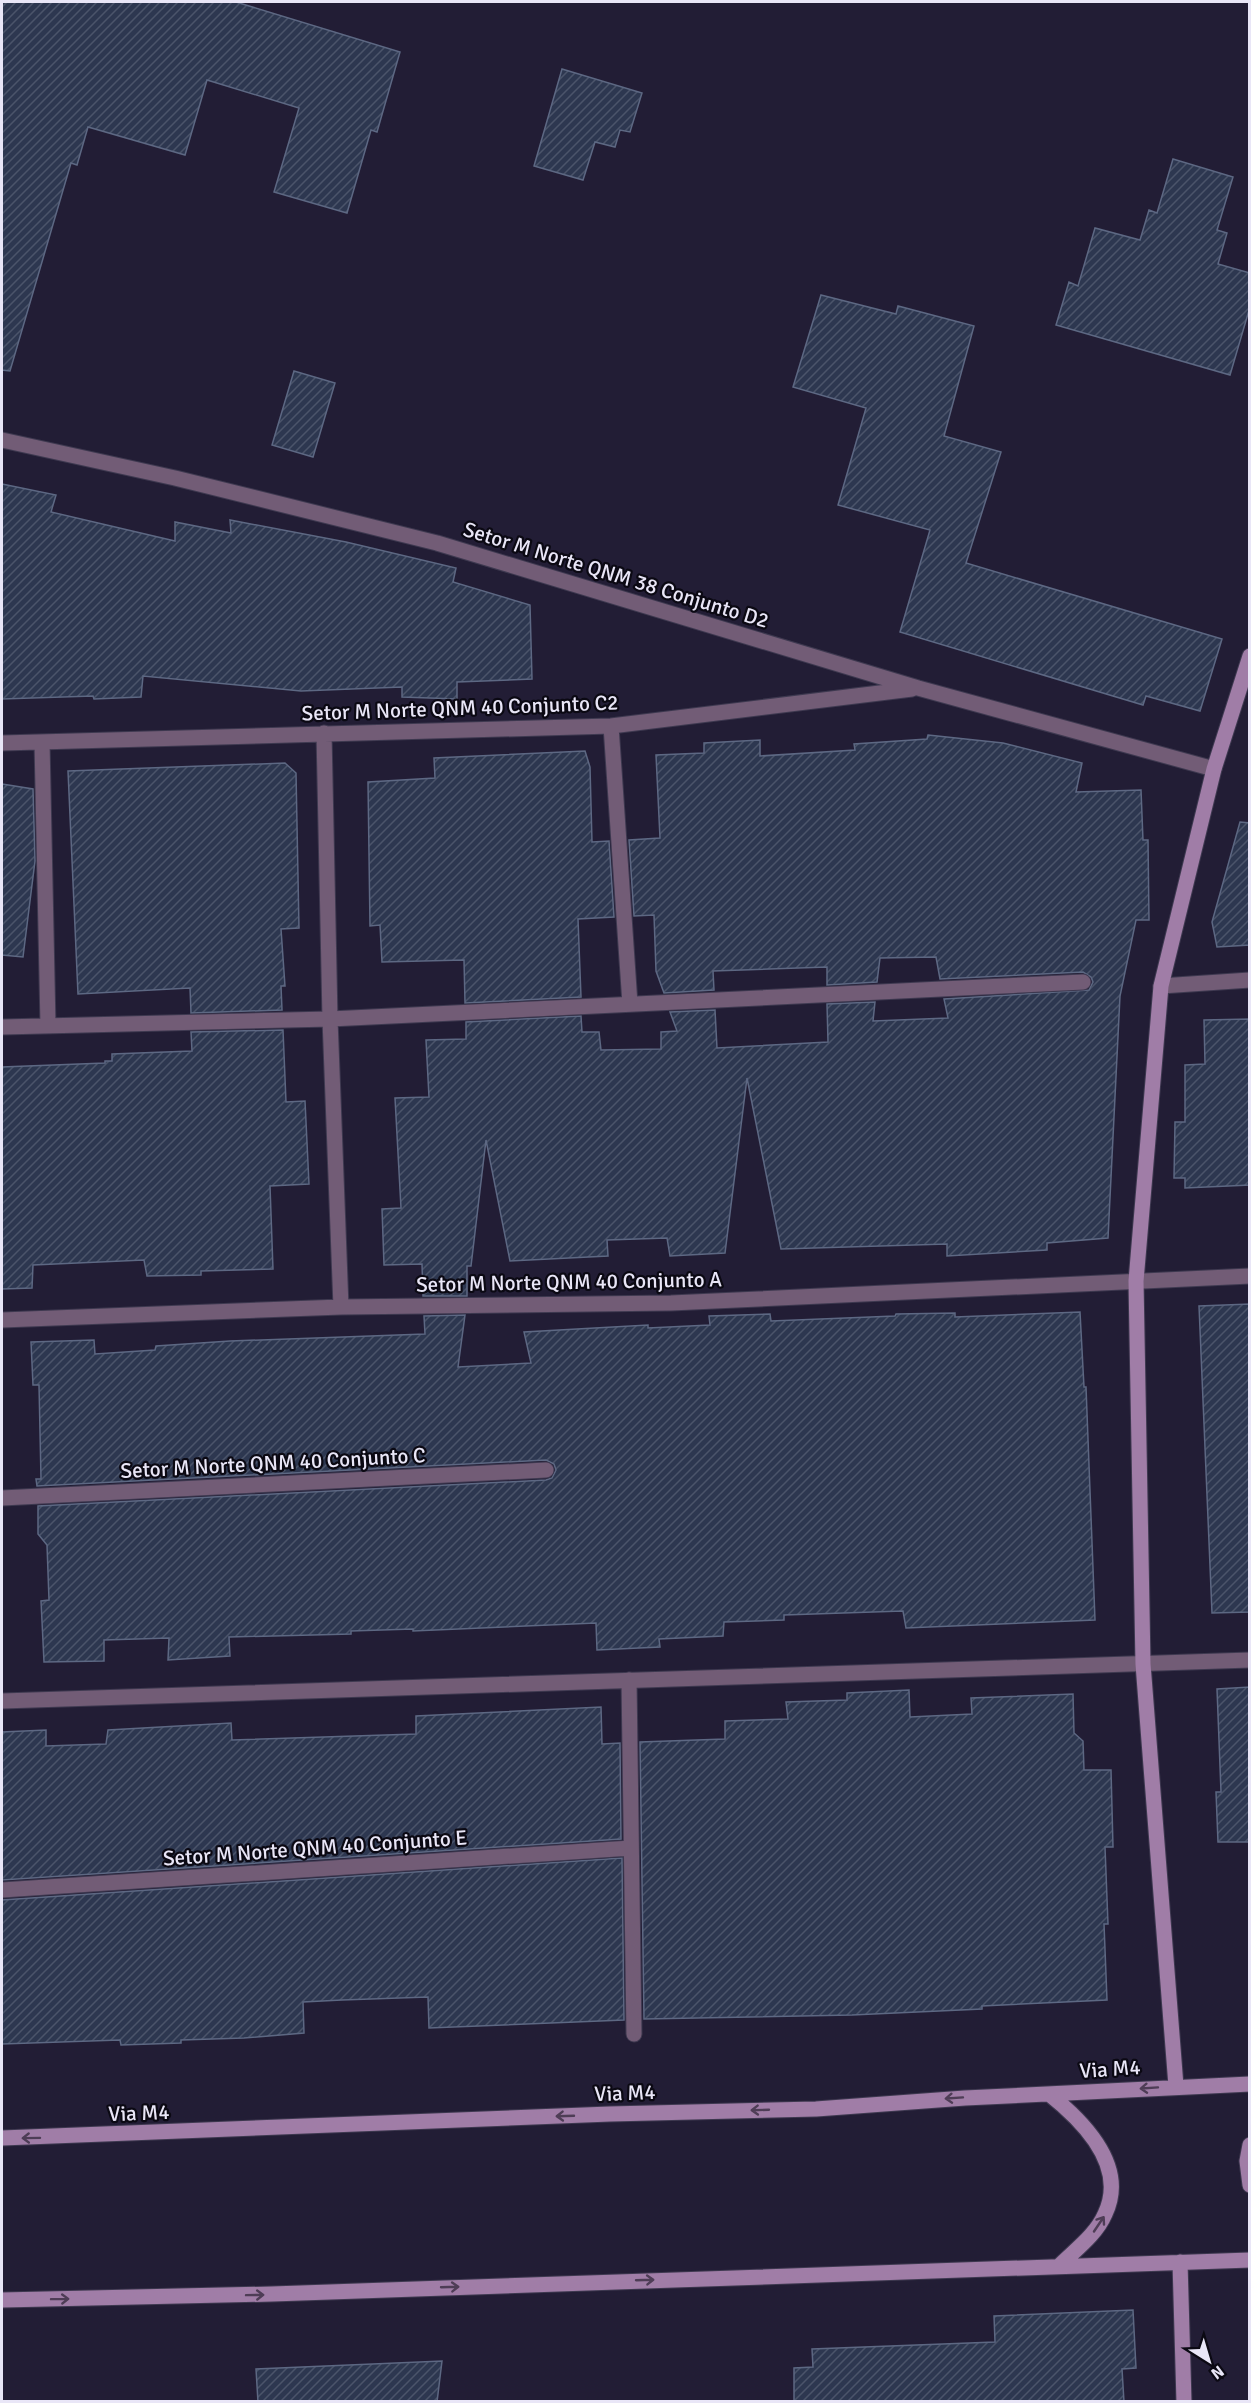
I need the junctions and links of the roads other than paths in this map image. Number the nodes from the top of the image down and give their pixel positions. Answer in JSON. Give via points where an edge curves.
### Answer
{"nodes":[{"id":1,"x":2,"y":440,"type":"edge"},
{"id":2,"x":1250,"y":656,"type":"edge"},
{"id":3,"x":918,"y":688,"type":"junction"},
{"id":4,"x":611,"y":726,"type":"junction"},
{"id":5,"x":324,"y":733,"type":"junction"},
{"id":6,"x":42,"y":742,"type":"junction"},
{"id":7,"x":2,"y":743,"type":"edge"},
{"id":8,"x":1214,"y":769,"type":"junction"},
{"id":9,"x":1250,"y":980,"type":"edge"},
{"id":10,"x":1083,"y":982,"type":"dead end"},
{"id":11,"x":1161,"y":986,"type":"junction"},
{"id":12,"x":630,"y":1004,"type":"junction"},
{"id":13,"x":330,"y":1018,"type":"junction"},
{"id":14,"x":48,"y":1026,"type":"junction"},
{"id":15,"x":2,"y":1027,"type":"edge"},
{"id":16,"x":1250,"y":1276,"type":"edge"},
{"id":17,"x":1136,"y":1281,"type":"junction"},
{"id":18,"x":341,"y":1307,"type":"junction"},
{"id":19,"x":2,"y":1320,"type":"edge"},
{"id":20,"x":546,"y":1470,"type":"dead end"},
{"id":21,"x":2,"y":1498,"type":"edge"},
{"id":22,"x":1250,"y":1660,"type":"edge"},
{"id":23,"x":1143,"y":1664,"type":"junction"},
{"id":24,"x":629,"y":1680,"type":"junction"},
{"id":25,"x":2,"y":1701,"type":"edge"},
{"id":26,"x":631,"y":1848,"type":"junction"},
{"id":27,"x":2,"y":1890,"type":"edge"},
{"id":28,"x":634,"y":2034,"type":"dead end"},
{"id":29,"x":1250,"y":2084,"type":"edge"},
{"id":30,"x":1176,"y":2086,"type":"junction"},
{"id":31,"x":1049,"y":2094,"type":"junction"},
{"id":32,"x":2,"y":2138,"type":"edge"},
{"id":33,"x":1250,"y":2145,"type":"edge"},
{"id":34,"x":1250,"y":2185,"type":"edge"},
{"id":35,"x":1250,"y":2260,"type":"edge"},
{"id":36,"x":1180,"y":2262,"type":"junction"},
{"id":37,"x":1059,"y":2266,"type":"junction"},
{"id":38,"x":2,"y":2300,"type":"edge"},
{"id":39,"x":1184,"y":2402,"type":"edge"}],
"edges":[{"from":1,"to":3,"type":"street","name":"Setor M Norte QNM 38 Conjunto D2","via":[[437,543]]},
{"from":2,"to":8,"type":"main road"},
{"from":3,"to":4,"type":"street","name":"Setor M Norte QNM 40 Conjunto C2"},
{"from":3,"to":8,"type":"street","name":"Setor M Norte QNM 38 Conjunto D2"},
{"from":4,"to":5,"type":"street","name":"Setor M Norte QNM 40 Conjunto C2"},
{"from":4,"to":12,"type":"street"},
{"from":5,"to":6,"type":"street","name":"Setor M Norte QNM 40 Conjunto C2"},
{"from":5,"to":13,"type":"street"},
{"from":6,"to":7,"type":"street","name":"Setor M Norte QNM 40 Conjunto C2"},
{"from":6,"to":14,"type":"street"},
{"from":8,"to":11,"type":"main road"},
{"from":9,"to":11,"type":"street"},
{"from":10,"to":12,"type":"street"},
{"from":11,"to":17,"type":"main road"},
{"from":12,"to":13,"type":"street"},
{"from":13,"to":14,"type":"street"},
{"from":13,"to":18,"type":"street"},
{"from":14,"to":15,"type":"street"},
{"from":16,"to":17,"type":"street","name":"Setor M Norte QNM 40 Conjunto A"},
{"from":17,"to":18,"type":"street","name":"Setor M Norte QNM 40 Conjunto A","via":[[671,1303]]},
{"from":17,"to":23,"type":"main road"},
{"from":18,"to":19,"type":"street","name":"Setor M Norte QNM 40 Conjunto A"},
{"from":20,"to":21,"type":"street","name":"Setor M Norte QNM 40 Conjunto C"},
{"from":22,"to":23,"type":"street"},
{"from":23,"to":24,"type":"street"},
{"from":23,"to":30,"type":"main road"},
{"from":24,"to":25,"type":"street"},
{"from":24,"to":26,"type":"street"},
{"from":26,"to":27,"type":"street","name":"Setor M Norte QNM 40 Conjunto E"},
{"from":26,"to":28,"type":"street"},
{"from":29,"to":30,"type":"main road","name":"Via M4"},
{"from":30,"to":31,"type":"main road","name":"Via M4","one_way":true},
{"from":31,"to":32,"type":"main road","name":"Via M4","one_way":true,"via":[[816,2109]]},
{"from":37,"to":31,"type":"main road","one_way":true,"via":[[1093,2233],[1106,2213],[1112,2182],[1101,2148],[1077,2116]]},
{"from":33,"to":34,"type":"main road"},
{"from":35,"to":36,"type":"main road"},
{"from":36,"to":37,"type":"main road"},
{"from":36,"to":39,"type":"main road"},
{"from":38,"to":37,"type":"main road","one_way":true}]}
